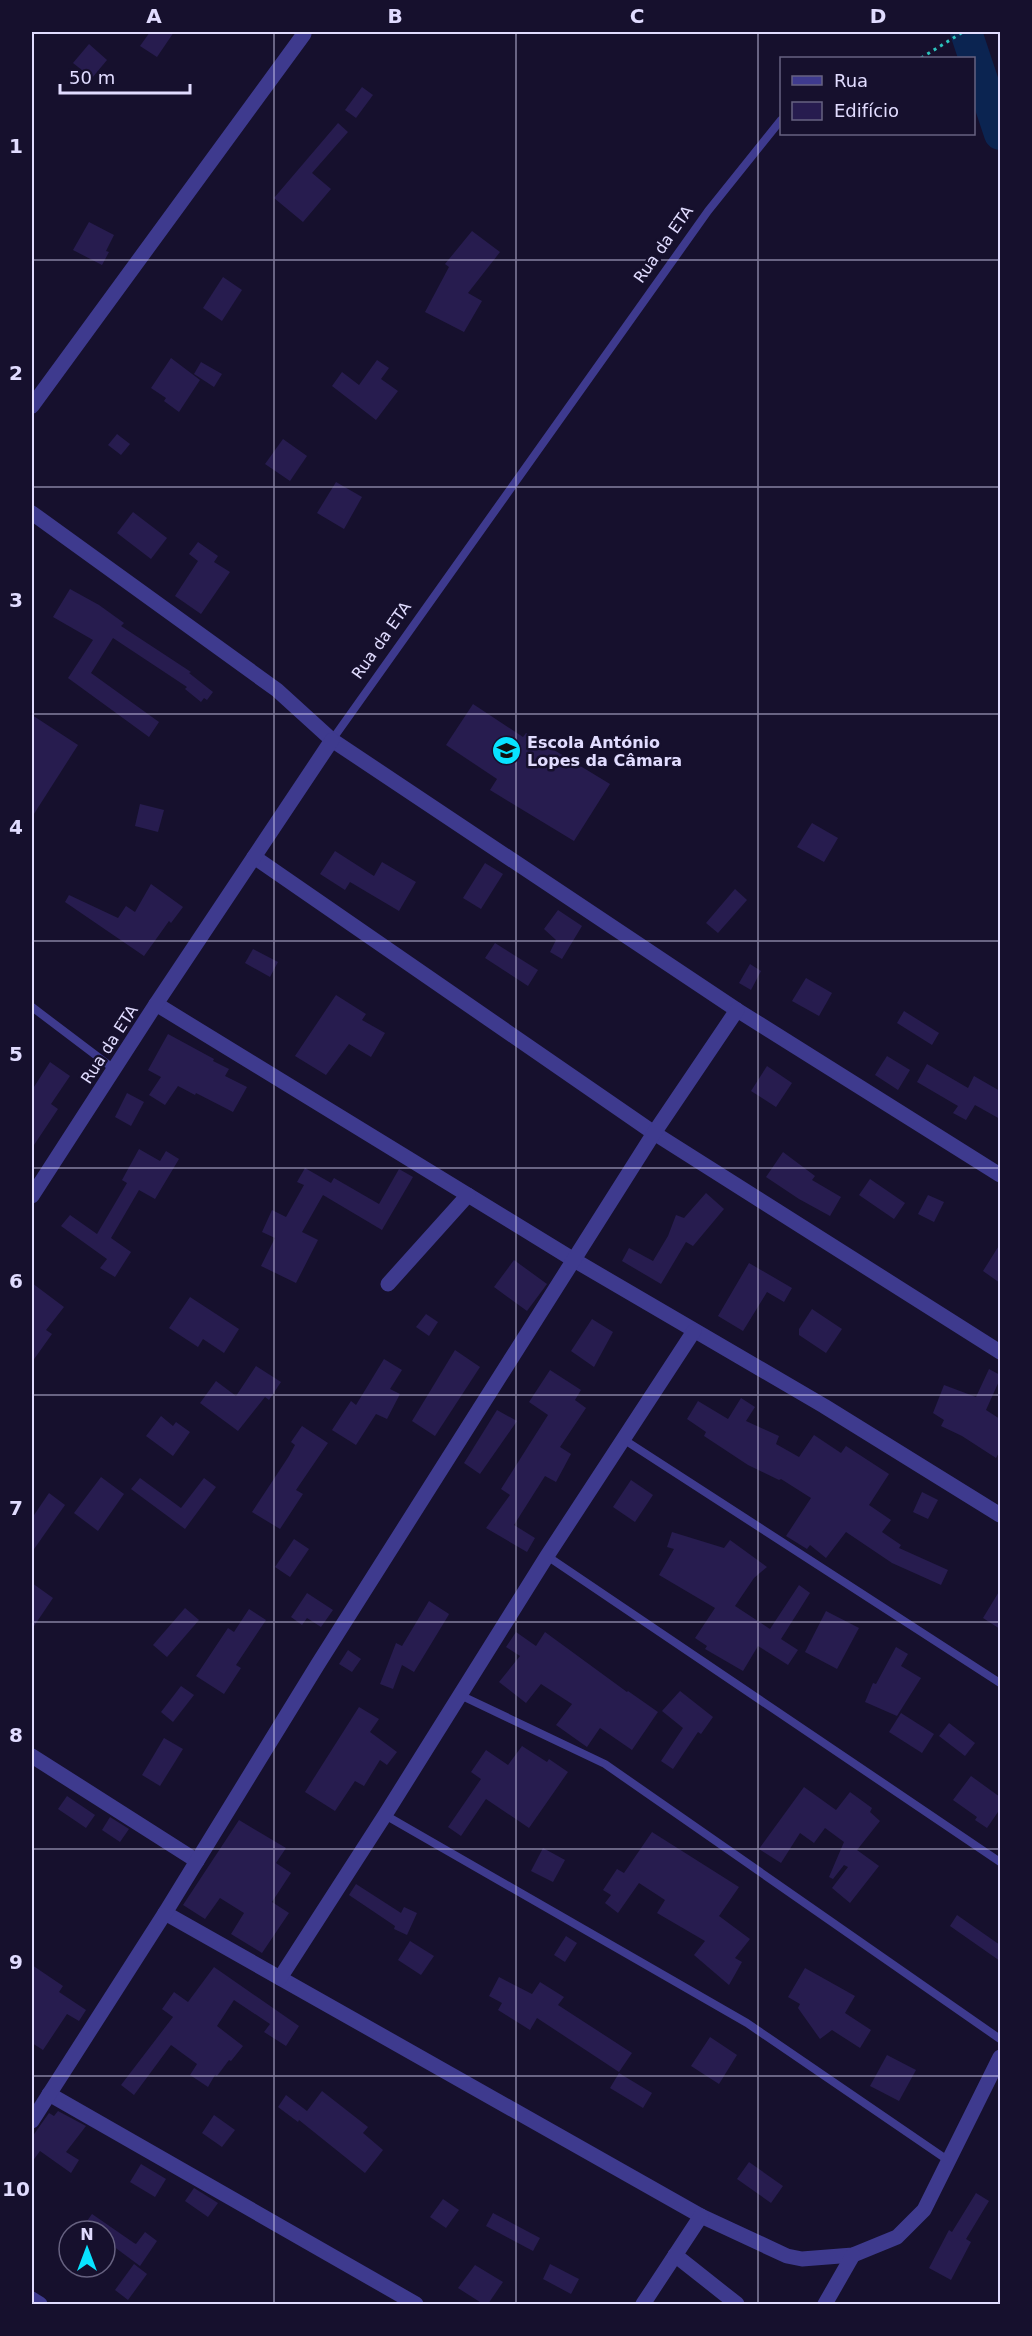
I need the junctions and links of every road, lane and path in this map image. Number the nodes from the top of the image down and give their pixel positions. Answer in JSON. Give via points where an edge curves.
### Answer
{"nodes":[{"id":1,"x":963,"y":32,"type":"edge"},
{"id":2,"x":304,"y":34,"type":"dead end"},
{"id":3,"x":923,"y":57,"type":"edge"},
{"id":4,"x":780,"y":122,"type":"edge"},
{"id":5,"x":32,"y":406,"type":"edge"},
{"id":6,"x":32,"y":513,"type":"edge"},
{"id":7,"x":332,"y":740,"type":"junction"},
{"id":8,"x":254,"y":857,"type":"junction"},
{"id":9,"x":156,"y":1004,"type":"junction"},
{"id":10,"x":32,"y":1007,"type":"edge"},
{"id":11,"x":737,"y":1010,"type":"junction"},
{"id":12,"x":114,"y":1069,"type":"junction"},
{"id":13,"x":654,"y":1133,"type":"junction"},
{"id":14,"x":1000,"y":1174,"type":"edge"},
{"id":15,"x":468,"y":1195,"type":"junction"},
{"id":16,"x":32,"y":1196,"type":"edge"},
{"id":17,"x":574,"y":1260,"type":"junction"},
{"id":18,"x":387,"y":1284,"type":"dead end"},
{"id":19,"x":694,"y":1331,"type":"junction"},
{"id":20,"x":1000,"y":1352,"type":"edge"},
{"id":21,"x":623,"y":1439,"type":"junction"},
{"id":22,"x":1000,"y":1515,"type":"edge"},
{"id":23,"x":547,"y":1556,"type":"junction"},
{"id":24,"x":1000,"y":1683,"type":"edge"},
{"id":25,"x":460,"y":1695,"type":"junction"},
{"id":26,"x":32,"y":1756,"type":"edge"},
{"id":27,"x":385,"y":1815,"type":"junction"},
{"id":28,"x":197,"y":1861,"type":"junction"},
{"id":29,"x":1000,"y":1862,"type":"edge"},
{"id":30,"x":165,"y":1913,"type":"junction"},
{"id":31,"x":280,"y":1978,"type":"junction"},
{"id":32,"x":1000,"y":2040,"type":"edge"},
{"id":33,"x":1000,"y":2057,"type":"edge"},
{"id":34,"x":49,"y":2094,"type":"junction"},
{"id":35,"x":32,"y":2121,"type":"edge"},
{"id":36,"x":949,"y":2161,"type":"junction"},
{"id":37,"x":701,"y":2216,"type":"junction"},
{"id":38,"x":675,"y":2255,"type":"junction"},
{"id":39,"x":853,"y":2255,"type":"junction"},
{"id":40,"x":32,"y":2299,"type":"edge"},
{"id":41,"x":40,"y":2304,"type":"edge"},
{"id":42,"x":416,"y":2304,"type":"edge"},
{"id":43,"x":643,"y":2304,"type":"edge"},
{"id":44,"x":737,"y":2304,"type":"edge"},
{"id":45,"x":825,"y":2304,"type":"edge"}],
"edges":[{"from":1,"to":3,"type":"path"},
{"from":2,"to":5,"type":"street"},
{"from":4,"to":7,"type":"lane","name":"Rua da ETA","via":[[708,211]]},
{"from":6,"to":7,"type":"street","via":[[277,690]]},
{"from":7,"to":8,"type":"street","name":"Rua da ETA"},
{"from":7,"to":11,"type":"street"},
{"from":8,"to":9,"type":"street","name":"Rua da ETA"},
{"from":8,"to":13,"type":"street"},
{"from":9,"to":12,"type":"street","name":"Rua da ETA"},
{"from":9,"to":15,"type":"street"},
{"from":10,"to":12,"type":"lane"},
{"from":11,"to":13,"type":"street"},
{"from":11,"to":14,"type":"street"},
{"from":12,"to":16,"type":"street","name":"Rua da ETA"},
{"from":13,"to":17,"type":"street"},
{"from":13,"to":20,"type":"street"},
{"from":15,"to":17,"type":"street"},
{"from":15,"to":18,"type":"street"},
{"from":17,"to":19,"type":"street"},
{"from":17,"to":28,"type":"street"},
{"from":19,"to":21,"type":"street"},
{"from":19,"to":22,"type":"street"},
{"from":21,"to":23,"type":"street"},
{"from":21,"to":24,"type":"lane"},
{"from":23,"to":25,"type":"street"},
{"from":23,"to":29,"type":"lane"},
{"from":25,"to":27,"type":"street"},
{"from":25,"to":32,"type":"lane","via":[[605,1764]]},
{"from":26,"to":28,"type":"street"},
{"from":27,"to":31,"type":"street"},
{"from":27,"to":36,"type":"lane","via":[[747,2023]]},
{"from":28,"to":30,"type":"street"},
{"from":30,"to":31,"type":"street"},
{"from":30,"to":34,"type":"street"},
{"from":31,"to":37,"type":"street"},
{"from":33,"to":36,"type":"street"},
{"from":34,"to":35,"type":"street"},
{"from":34,"to":42,"type":"street"},
{"from":36,"to":39,"type":"street","via":[[924,2210],[904,2231]]},
{"from":37,"to":38,"type":"street"},
{"from":37,"to":39,"type":"street","via":[[787,2256],[802,2259]]},
{"from":38,"to":43,"type":"street"},
{"from":38,"to":44,"type":"street"},
{"from":39,"to":45,"type":"street"},
{"from":40,"to":41,"type":"street"}]}
